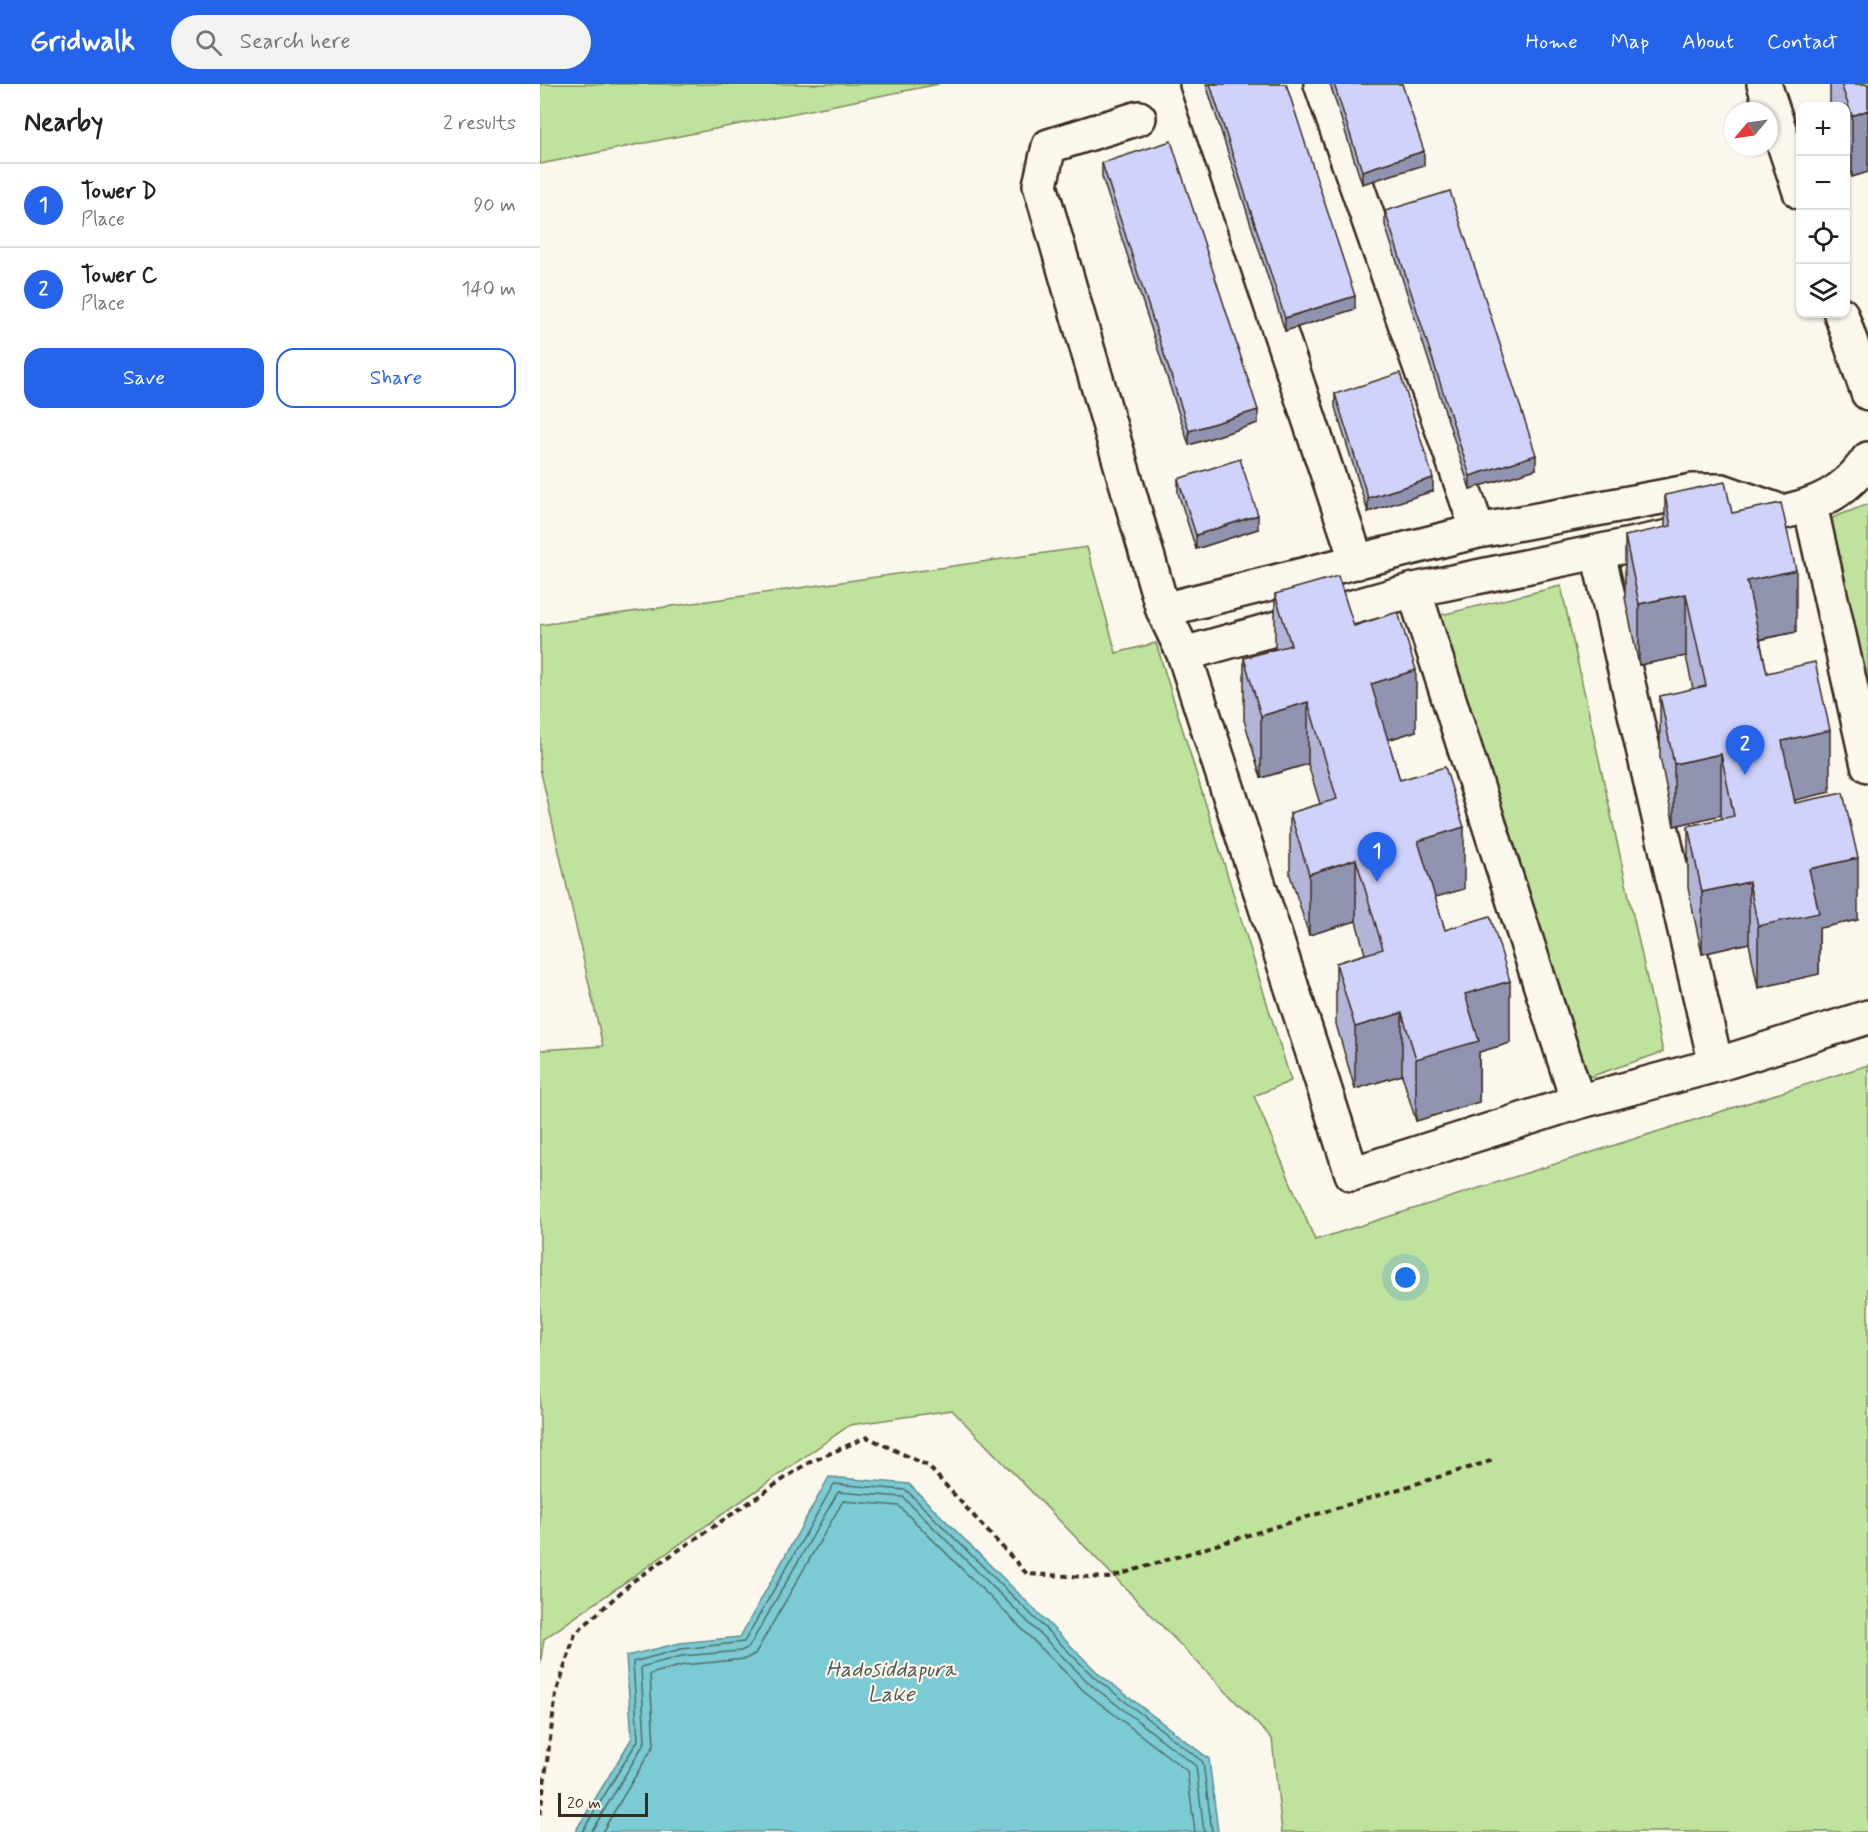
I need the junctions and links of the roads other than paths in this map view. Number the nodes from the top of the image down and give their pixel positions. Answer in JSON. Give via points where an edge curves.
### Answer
{"nodes":[{"id":1,"x":1197,"y":84,"type":"edge"},
{"id":2,"x":1321,"y":84,"type":"edge"},
{"id":3,"x":1764,"y":84,"type":"edge"},
{"id":4,"x":1139,"y":118,"type":"dead end"},
{"id":5,"x":1796,"y":180,"type":"edge"},
{"id":6,"x":1842,"y":318,"type":"edge"},
{"id":7,"x":1868,"y":393,"type":"edge"},
{"id":8,"x":1868,"y":459,"type":"edge"},
{"id":9,"x":1796,"y":508,"type":"junction"},
{"id":10,"x":1478,"y":531,"type":"junction"},
{"id":11,"x":1598,"y":553,"type":"junction"},
{"id":12,"x":1357,"y":562,"type":"junction"},
{"id":13,"x":1414,"y":590,"type":"junction"},
{"id":14,"x":1163,"y":610,"type":"junction"},
{"id":15,"x":1184,"y":654,"type":"junction"},
{"id":16,"x":1868,"y":765,"type":"edge"},
{"id":17,"x":1868,"y":1017,"type":"edge"},
{"id":18,"x":1716,"y":1065,"type":"junction"},
{"id":19,"x":1578,"y":1102,"type":"junction"}],
"edges":[{"from":1,"to":12,"type":"street"},
{"from":2,"to":10,"type":"street"},
{"from":3,"to":5,"type":"street"},
{"from":4,"to":14,"type":"street","via":[[1049,146],[1040,185]]},
{"from":6,"to":7,"type":"street"},
{"from":8,"to":9,"type":"street","via":[[1844,487],[1828,498]]},
{"from":9,"to":10,"type":"street","via":[[1722,490],[1693,491]]},
{"from":9,"to":11,"type":"street"},
{"from":9,"to":16,"type":"street"},
{"from":10,"to":12,"type":"street"},
{"from":11,"to":13,"type":"street"},
{"from":11,"to":18,"type":"street"},
{"from":12,"to":14,"type":"street"},
{"from":13,"to":15,"type":"street"},
{"from":13,"to":19,"type":"street"},
{"from":14,"to":15,"type":"street"},
{"from":15,"to":19,"type":"street","via":[[1352,1174]]},
{"from":17,"to":18,"type":"street"},
{"from":18,"to":19,"type":"street"}]}
